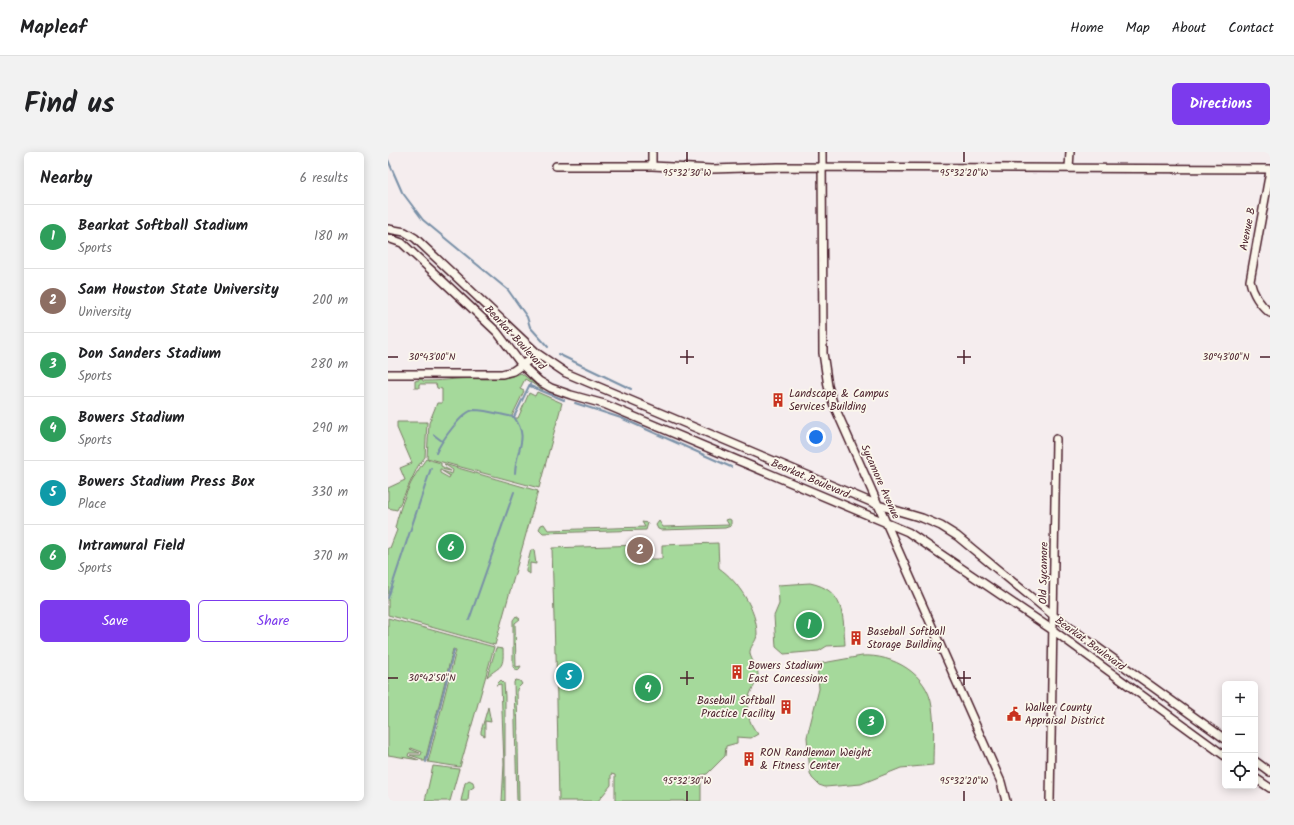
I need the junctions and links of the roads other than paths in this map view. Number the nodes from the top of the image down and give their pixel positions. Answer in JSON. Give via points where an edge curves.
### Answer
{"nodes":[{"id":1,"x":652,"y":152,"type":"edge"},
{"id":2,"x":822,"y":152,"type":"edge"},
{"id":3,"x":1070,"y":152,"type":"edge"},
{"id":4,"x":556,"y":166,"type":"dead end"},
{"id":5,"x":652,"y":166,"type":"junction"},
{"id":6,"x":822,"y":168,"type":"junction"},
{"id":7,"x":1069,"y":168,"type":"junction"},
{"id":8,"x":1270,"y":170,"type":"edge"},
{"id":9,"x":388,"y":229,"type":"edge"},
{"id":10,"x":388,"y":238,"type":"edge"},
{"id":11,"x":1270,"y":313,"type":"edge"},
{"id":12,"x":538,"y":354,"type":"junction"},
{"id":13,"x":522,"y":365,"type":"junction"},
{"id":14,"x":388,"y":374,"type":"edge"},
{"id":15,"x":1056,"y":439,"type":"dead end"},
{"id":16,"x":878,"y":505,"type":"junction"},
{"id":17,"x":885,"y":522,"type":"junction"},
{"id":18,"x":1054,"y":616,"type":"junction"},
{"id":19,"x":1054,"y":631,"type":"junction"},
{"id":20,"x":1222,"y":737,"type":"edge"},
{"id":21,"x":1222,"y":754,"type":"edge"},
{"id":22,"x":1258,"y":763,"type":"edge"},
{"id":23,"x":1270,"y":772,"type":"edge"},
{"id":24,"x":1258,"y":780,"type":"edge"},
{"id":25,"x":1270,"y":788,"type":"edge"},
{"id":26,"x":1006,"y":801,"type":"edge"},
{"id":27,"x":1050,"y":801,"type":"edge"}],
"edges":[{"from":1,"to":5,"type":"street"},
{"from":2,"to":6,"type":"street","name":"Sycamore Avenue"},
{"from":3,"to":7,"type":"street"},
{"from":4,"to":5,"type":"street"},
{"from":5,"to":6,"type":"street","via":[[712,170]]},
{"from":6,"to":7,"type":"street"},
{"from":6,"to":16,"type":"street","name":"Sycamore Avenue","via":[[825,371],[833,403]]},
{"from":7,"to":8,"type":"street"},
{"from":8,"to":11,"type":"street","name":"Avenue B","via":[[1250,281],[1252,291]]},
{"from":9,"to":12,"type":"street","name":"Bearkat Boulevard","via":[[405,232],[415,238]]},
{"from":10,"to":13,"type":"street","name":"Bearkat Boulevard","via":[[402,243],[462,298],[497,332]]},
{"from":12,"to":13,"type":"street"},
{"from":12,"to":16,"type":"street","name":"Bearkat Boulevard","via":[[556,367],[582,380]]},
{"from":13,"to":14,"type":"street","via":[[502,374]]},
{"from":13,"to":17,"type":"street","name":"Bearkat Boulevard","via":[[551,388],[604,404]]},
{"from":15,"to":18,"type":"street","name":"Old Sycamore"},
{"from":16,"to":17,"type":"street","name":"Sycamore Avenue"},
{"from":16,"to":18,"type":"street","name":"Bearkat Boulevard","via":[[922,518],[957,536]]},
{"from":17,"to":19,"type":"street","name":"Bearkat Boulevard","via":[[927,543]]},
{"from":17,"to":26,"type":"street","name":"Sycamore Avenue","via":[[1001,782]]},
{"from":18,"to":19,"type":"street","name":"Old Sycamore"},
{"from":18,"to":20,"type":"street","name":"Bearkat Boulevard"},
{"from":19,"to":21,"type":"street","name":"Bearkat Boulevard"},
{"from":19,"to":27,"type":"street","name":"Old Sycamore"},
{"from":22,"to":23,"type":"street"},
{"from":24,"to":25,"type":"street"}]}
